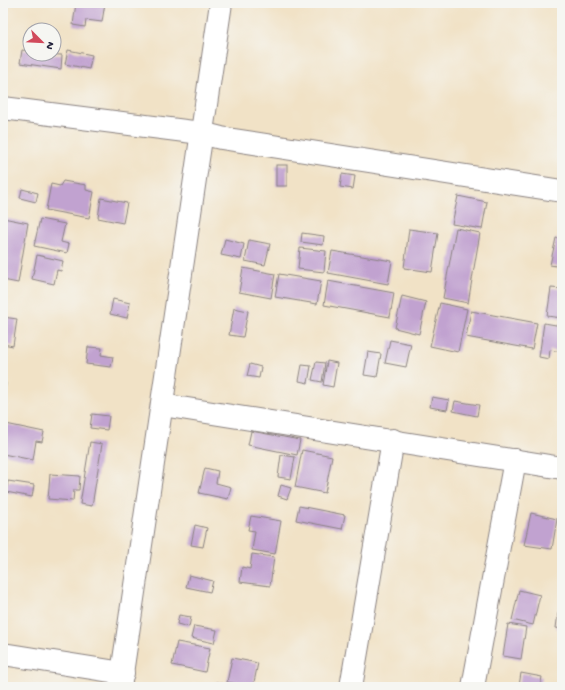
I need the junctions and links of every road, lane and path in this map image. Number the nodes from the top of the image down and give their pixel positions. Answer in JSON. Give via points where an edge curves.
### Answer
{"nodes":[{"id":1,"x":221,"y":3,"type":"edge"},
{"id":2,"x":3,"y":108,"type":"edge"},
{"id":3,"x":201,"y":133,"type":"junction"},
{"id":4,"x":562,"y":191,"type":"edge"},
{"id":5,"x":162,"y":405,"type":"junction"},
{"id":6,"x":394,"y":440,"type":"junction"},
{"id":7,"x":515,"y":460,"type":"junction"},
{"id":8,"x":562,"y":468,"type":"edge"},
{"id":9,"x":3,"y":654,"type":"edge"},
{"id":10,"x":122,"y":680,"type":"edge"},
{"id":11,"x":352,"y":687,"type":"edge"},
{"id":12,"x":473,"y":687,"type":"edge"}],
"edges":[{"from":1,"to":3,"type":"street"},
{"from":2,"to":3,"type":"street"},
{"from":3,"to":4,"type":"street"},
{"from":3,"to":5,"type":"street"},
{"from":5,"to":6,"type":"street"},
{"from":5,"to":10,"type":"street"},
{"from":6,"to":7,"type":"street"},
{"from":6,"to":11,"type":"street"},
{"from":7,"to":8,"type":"street"},
{"from":7,"to":12,"type":"street"},
{"from":9,"to":10,"type":"street"}]}
